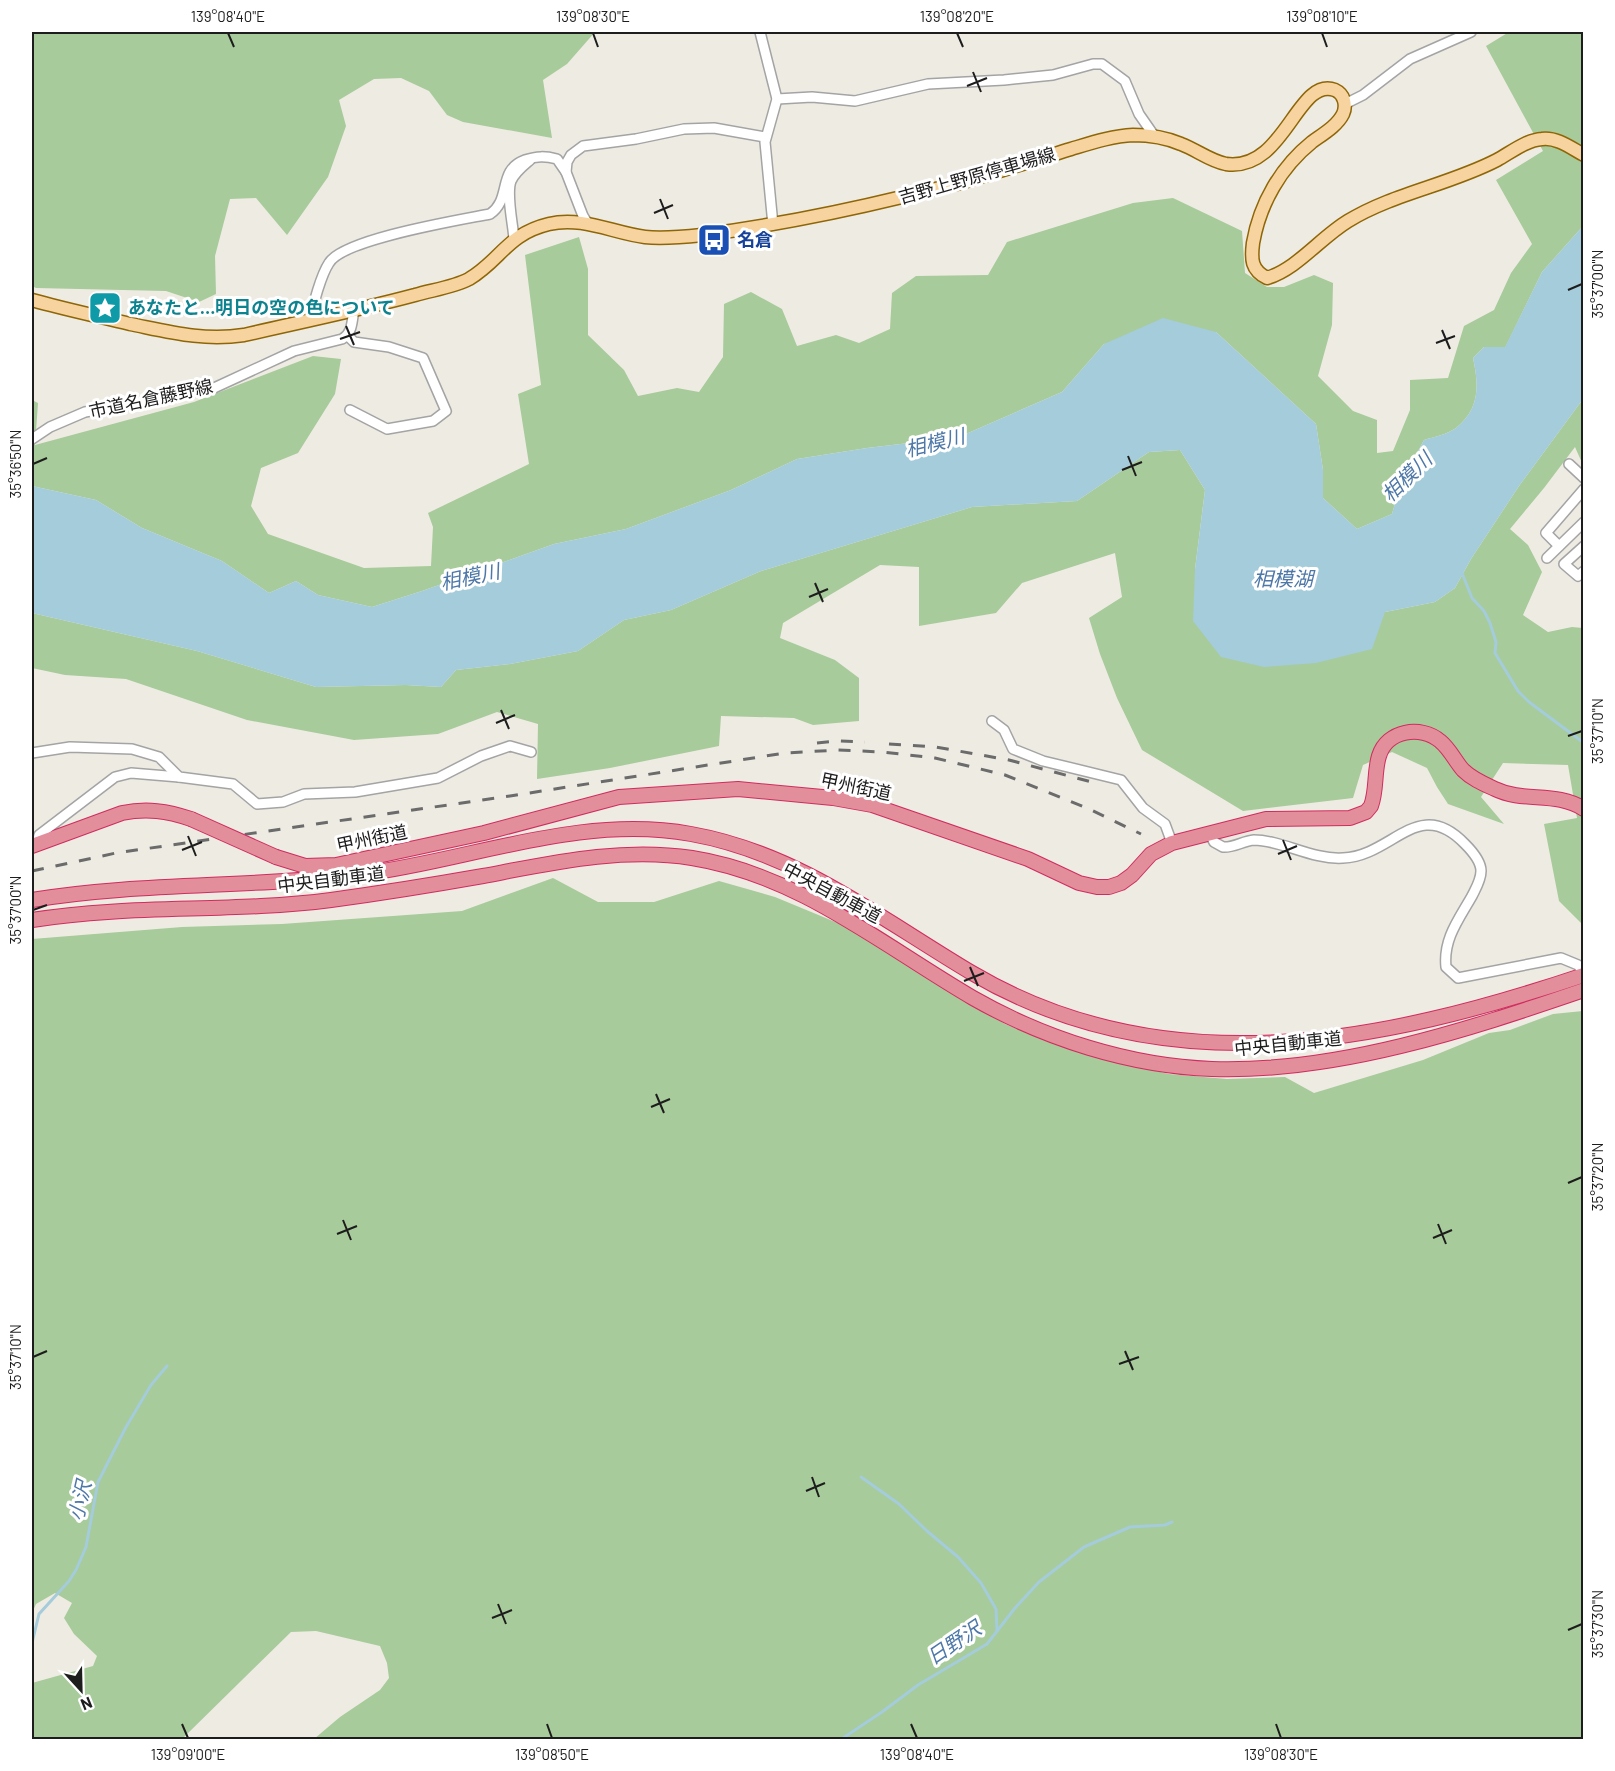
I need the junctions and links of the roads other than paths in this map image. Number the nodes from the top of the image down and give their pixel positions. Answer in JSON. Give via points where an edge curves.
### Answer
{"nodes":[{"id":1,"x":760,"y":32,"type":"edge"},
{"id":2,"x":1471,"y":32,"type":"edge"},
{"id":3,"x":777,"y":99,"type":"junction"},
{"id":4,"x":1345,"y":105,"type":"junction"},
{"id":5,"x":765,"y":136,"type":"junction"},
{"id":6,"x":1155,"y":137,"type":"junction"},
{"id":7,"x":1581,"y":154,"type":"edge"},
{"id":8,"x":534,"y":157,"type":"junction"},
{"id":9,"x":566,"y":172,"type":"junction"},
{"id":10,"x":588,"y":224,"type":"junction"},
{"id":11,"x":773,"y":225,"type":"junction"},
{"id":12,"x":514,"y":239,"type":"junction"},
{"id":13,"x":32,"y":300,"type":"edge"},
{"id":14,"x":354,"y":309,"type":"junction"},
{"id":15,"x":310,"y":320,"type":"junction"},
{"id":16,"x":348,"y":336,"type":"junction"},
{"id":17,"x":350,"y":410,"type":"dead end"},
{"id":18,"x":32,"y":439,"type":"edge"},
{"id":19,"x":1569,"y":464,"type":"dead end"},
{"id":20,"x":1584,"y":478,"type":"edge"},
{"id":21,"x":1584,"y":489,"type":"edge"},
{"id":22,"x":1584,"y":522,"type":"edge"},
{"id":23,"x":1559,"y":546,"type":"junction"},
{"id":24,"x":1584,"y":546,"type":"edge"},
{"id":25,"x":1547,"y":558,"type":"dead end"},
{"id":26,"x":1584,"y":571,"type":"edge"},
{"id":27,"x":992,"y":721,"type":"dead end"},
{"id":28,"x":531,"y":752,"type":"dead end"},
{"id":29,"x":32,"y":753,"type":"edge"},
{"id":30,"x":179,"y":777,"type":"junction"},
{"id":31,"x":1584,"y":809,"type":"edge"},
{"id":32,"x":1210,"y":834,"type":"junction"},
{"id":33,"x":1172,"y":843,"type":"junction"},
{"id":34,"x":34,"y":845,"type":"edge"},
{"id":35,"x":32,"y":900,"type":"edge"},
{"id":36,"x":32,"y":920,"type":"edge"},
{"id":37,"x":1584,"y":974,"type":"edge"},
{"id":38,"x":1584,"y":990,"type":"edge"}],
"edges":[{"from":1,"to":3,"type":"street"},
{"from":2,"to":4,"type":"street","via":[[1410,59]]},
{"from":3,"to":5,"type":"street"},
{"from":3,"to":6,"type":"street","via":[[855,101],[928,84],[1053,75],[1102,64],[1125,81],[1139,114]]},
{"from":4,"to":6,"type":"main road","name":"吉野上野原停車場線","via":[[1343,97],[1332,89],[1313,94],[1272,147],[1243,163],[1222,163],[1180,143]]},
{"from":4,"to":7,"type":"main road","via":[[1339,120],[1283,171],[1266,200],[1252,264],[1267,278],[1287,270],[1348,221],[1466,175],[1528,143],[1552,139]]},
{"from":5,"to":9,"type":"street","via":[[714,128],[684,129],[583,146],[571,155]]},
{"from":5,"to":11,"type":"street"},
{"from":6,"to":11,"type":"main road","name":"吉野上野原停車場線","via":[[1116,137],[968,181]]},
{"from":8,"to":9,"type":"street","via":[[557,159]]},
{"from":8,"to":12,"type":"street","via":[[510,183]]},
{"from":8,"to":15,"type":"street","via":[[516,163],[510,170],[502,200],[490,214],[383,237],[339,252],[329,262]]},
{"from":9,"to":10,"type":"street"},
{"from":10,"to":11,"type":"main road","name":"吉野上野原停車場線","via":[[644,237],[668,238]]},
{"from":10,"to":12,"type":"main road","name":"吉野上野原停車場線","via":[[563,221],[534,228]]},
{"from":12,"to":14,"type":"main road","name":"吉野上野原停車場線","via":[[468,280]]},
{"from":13,"to":15,"type":"main road","name":"吉野上野原停車場線","via":[[200,338],[244,335]]},
{"from":14,"to":15,"type":"main road","name":"吉野上野原停車場線"},
{"from":14,"to":16,"type":"street"},
{"from":16,"to":17,"type":"street","via":[[354,342],[389,347],[423,358],[446,411],[433,421],[387,429]]},
{"from":16,"to":18,"type":"street","name":"市道名倉藤野線","via":[[294,351],[214,388],[85,412]]},
{"from":19,"to":20,"type":"street"},
{"from":21,"to":23,"type":"street","via":[[1546,533]]},
{"from":22,"to":23,"type":"street"},
{"from":23,"to":25,"type":"street"},
{"from":24,"to":26,"type":"street","via":[[1564,564],[1578,576]]},
{"from":27,"to":33,"type":"street","via":[[1004,730],[1012,749],[1043,761],[1121,780],[1143,808],[1165,824]]},
{"from":28,"to":30,"type":"street","via":[[510,746],[438,778],[355,792],[304,794],[283,802],[257,804],[232,784]]},
{"from":29,"to":30,"type":"street","via":[[70,747],[132,749],[159,757]]},
{"from":30,"to":34,"type":"street","via":[[131,773],[116,777],[39,835]]},
{"from":31,"to":32,"type":"highway","name":"甲州街道","via":[[1565,799],[1498,791],[1464,771],[1434,736],[1407,732],[1385,745],[1379,755],[1371,806],[1366,812],[1341,819],[1266,819]]},
{"from":32,"to":33,"type":"highway","name":"甲州街道"},
{"from":32,"to":37,"type":"street","via":[[1223,847],[1253,840],[1341,858],[1367,853],[1418,825],[1446,828],[1457,835],[1482,868],[1476,889],[1447,942],[1446,967],[1458,978],[1561,958],[1578,965]]},
{"from":33,"to":34,"type":"highway","name":"甲州街道","bridge":true,"via":[[1150,854],[1121,883],[1097,887],[872,805],[738,789],[620,797],[484,833],[336,865],[305,866],[276,858],[191,819],[160,811],[122,813]]},
{"from":35,"to":37,"type":"highway","name":"中央自動車道","via":[[364,874],[525,842],[623,829],[685,832],[742,846],[795,867],[861,903],[1011,995],[1065,1017],[1169,1040],[1220,1044],[1284,1042],[1354,1034],[1484,1005]]},
{"from":36,"to":38,"type":"highway","name":"中央自動車道","via":[[85,912],[285,905],[598,856],[666,855],[716,863],[768,879],[853,922],[973,998],[1047,1033],[1103,1051],[1215,1069],[1333,1060],[1385,1049]]}]}
